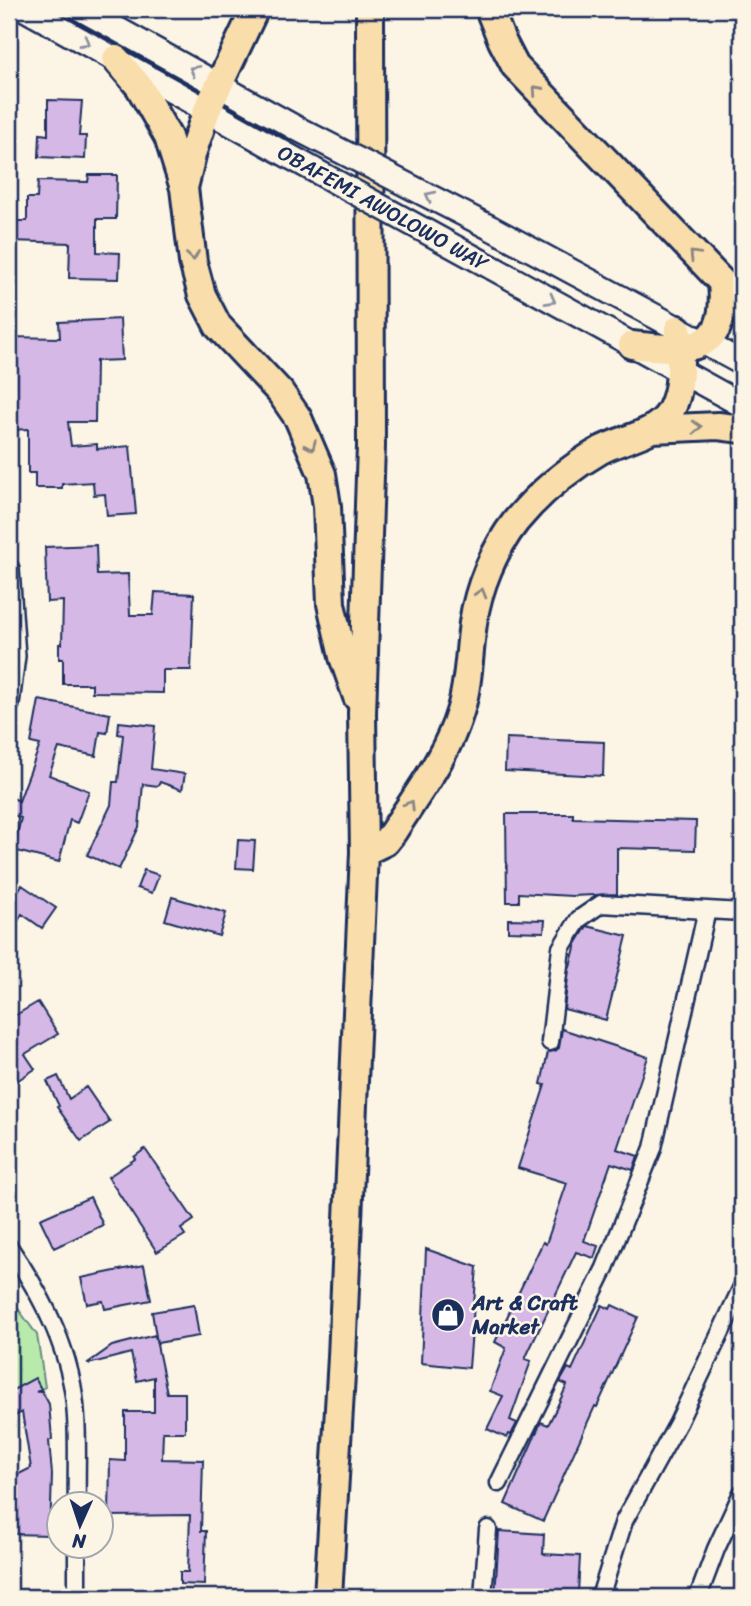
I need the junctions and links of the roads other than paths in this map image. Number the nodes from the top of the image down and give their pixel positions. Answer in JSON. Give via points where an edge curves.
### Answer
{"nodes":[{"id":1,"x":25,"y":9,"type":"edge"},
{"id":2,"x":81,"y":9,"type":"edge"},
{"id":3,"x":255,"y":9,"type":"edge"},
{"id":4,"x":370,"y":9,"type":"edge"},
{"id":5,"x":489,"y":9,"type":"edge"},
{"id":6,"x":116,"y":59,"type":"junction"},
{"id":7,"x":219,"y":84,"type":"junction"},
{"id":8,"x":207,"y":110,"type":"junction"},
{"id":9,"x":184,"y":188,"type":"junction"},
{"id":10,"x":722,"y":283,"type":"junction"},
{"id":11,"x":742,"y":303,"type":"edge"},
{"id":12,"x":632,"y":345,"type":"joint"},
{"id":13,"x":686,"y":348,"type":"junction"},
{"id":14,"x":742,"y":363,"type":"edge"},
{"id":15,"x":742,"y":405,"type":"edge"},
{"id":16,"x":652,"y":429,"type":"junction"},
{"id":17,"x":742,"y":429,"type":"edge"},
{"id":18,"x":9,"y":569,"type":"edge"},
{"id":19,"x":9,"y":704,"type":"edge"},
{"id":20,"x":362,"y":713,"type":"junction"},
{"id":21,"x":363,"y":852,"type":"junction"},
{"id":22,"x":707,"y":910,"type":"junction"},
{"id":23,"x":742,"y":912,"type":"edge"},
{"id":24,"x":550,"y":1042,"type":"dead end"},
{"id":25,"x":9,"y":1247,"type":"edge"},
{"id":26,"x":742,"y":1287,"type":"edge"},
{"id":27,"x":499,"y":1483,"type":"dead end"},
{"id":28,"x":76,"y":1490,"type":"edge"},
{"id":29,"x":742,"y":1493,"type":"edge"},
{"id":30,"x":488,"y":1529,"type":"dead end"},
{"id":31,"x":77,"y":1560,"type":"edge"},
{"id":32,"x":77,"y":1597,"type":"edge"},
{"id":33,"x":328,"y":1597,"type":"edge"},
{"id":34,"x":483,"y":1597,"type":"edge"},
{"id":35,"x":600,"y":1597,"type":"edge"},
{"id":36,"x":698,"y":1597,"type":"edge"}],
"edges":[{"from":1,"to":6,"type":"main road","name":"OBAFEMI AWOLOWO WAY","one_way":true},
{"from":7,"to":2,"type":"main road","name":"OBAFEMI AWOLOWO WAY","one_way":true},
{"from":3,"to":7,"type":"main road"},
{"from":4,"to":20,"type":"main road","via":[[370,446]]},
{"from":10,"to":5,"type":"main road","one_way":true,"via":[[515,66]]},
{"from":6,"to":8,"type":"main road","name":"OBAFEMI AWOLOWO WAY"},
{"from":6,"to":9,"type":"main road","via":[[154,111]]},
{"from":7,"to":8,"type":"main road"},
{"from":13,"to":7,"type":"main road","name":"OBAFEMI AWOLOWO WAY","one_way":true,"bridge":true,"via":[[491,228]]},
{"from":8,"to":9,"type":"main road"},
{"from":8,"to":12,"type":"main road","name":"OBAFEMI AWOLOWO WAY","one_way":true,"bridge":true},
{"from":9,"to":20,"type":"main road","one_way":true,"via":[[202,295],[218,326],[299,418],[322,474],[331,604]]},
{"from":10,"to":11,"type":"main road"},
{"from":10,"to":13,"type":"main road","via":[[721,323]]},
{"from":12,"to":13,"type":"main road"},
{"from":13,"to":14,"type":"main road","name":"OBAFEMI AWOLOWO WAY"},
{"from":13,"to":15,"type":"main road","name":"OBAFEMI AWOLOWO WAY"},
{"from":13,"to":16,"type":"main road","via":[[676,397],[668,414]]},
{"from":16,"to":17,"type":"main road","one_way":true},
{"from":21,"to":16,"type":"main road","one_way":true,"via":[[385,842],[393,832],[448,744],[461,711],[482,586],[514,524],[539,494],[566,473],[603,449]]},
{"from":18,"to":19,"type":"street","via":[[15,656]]},
{"from":20,"to":21,"type":"main road"},
{"from":21,"to":33,"type":"main road"},
{"from":22,"to":23,"type":"street"},
{"from":22,"to":24,"type":"street","via":[[601,904],[579,919],[561,948]]},
{"from":22,"to":27,"type":"street","via":[[653,1148],[605,1268]]},
{"from":25,"to":28,"type":"street","via":[[50,1314],[64,1349],[76,1415]]},
{"from":26,"to":35,"type":"street","via":[[678,1423],[624,1521]]},
{"from":29,"to":36,"type":"street"},
{"from":30,"to":34,"type":"street"},
{"from":31,"to":32,"type":"street"}]}
